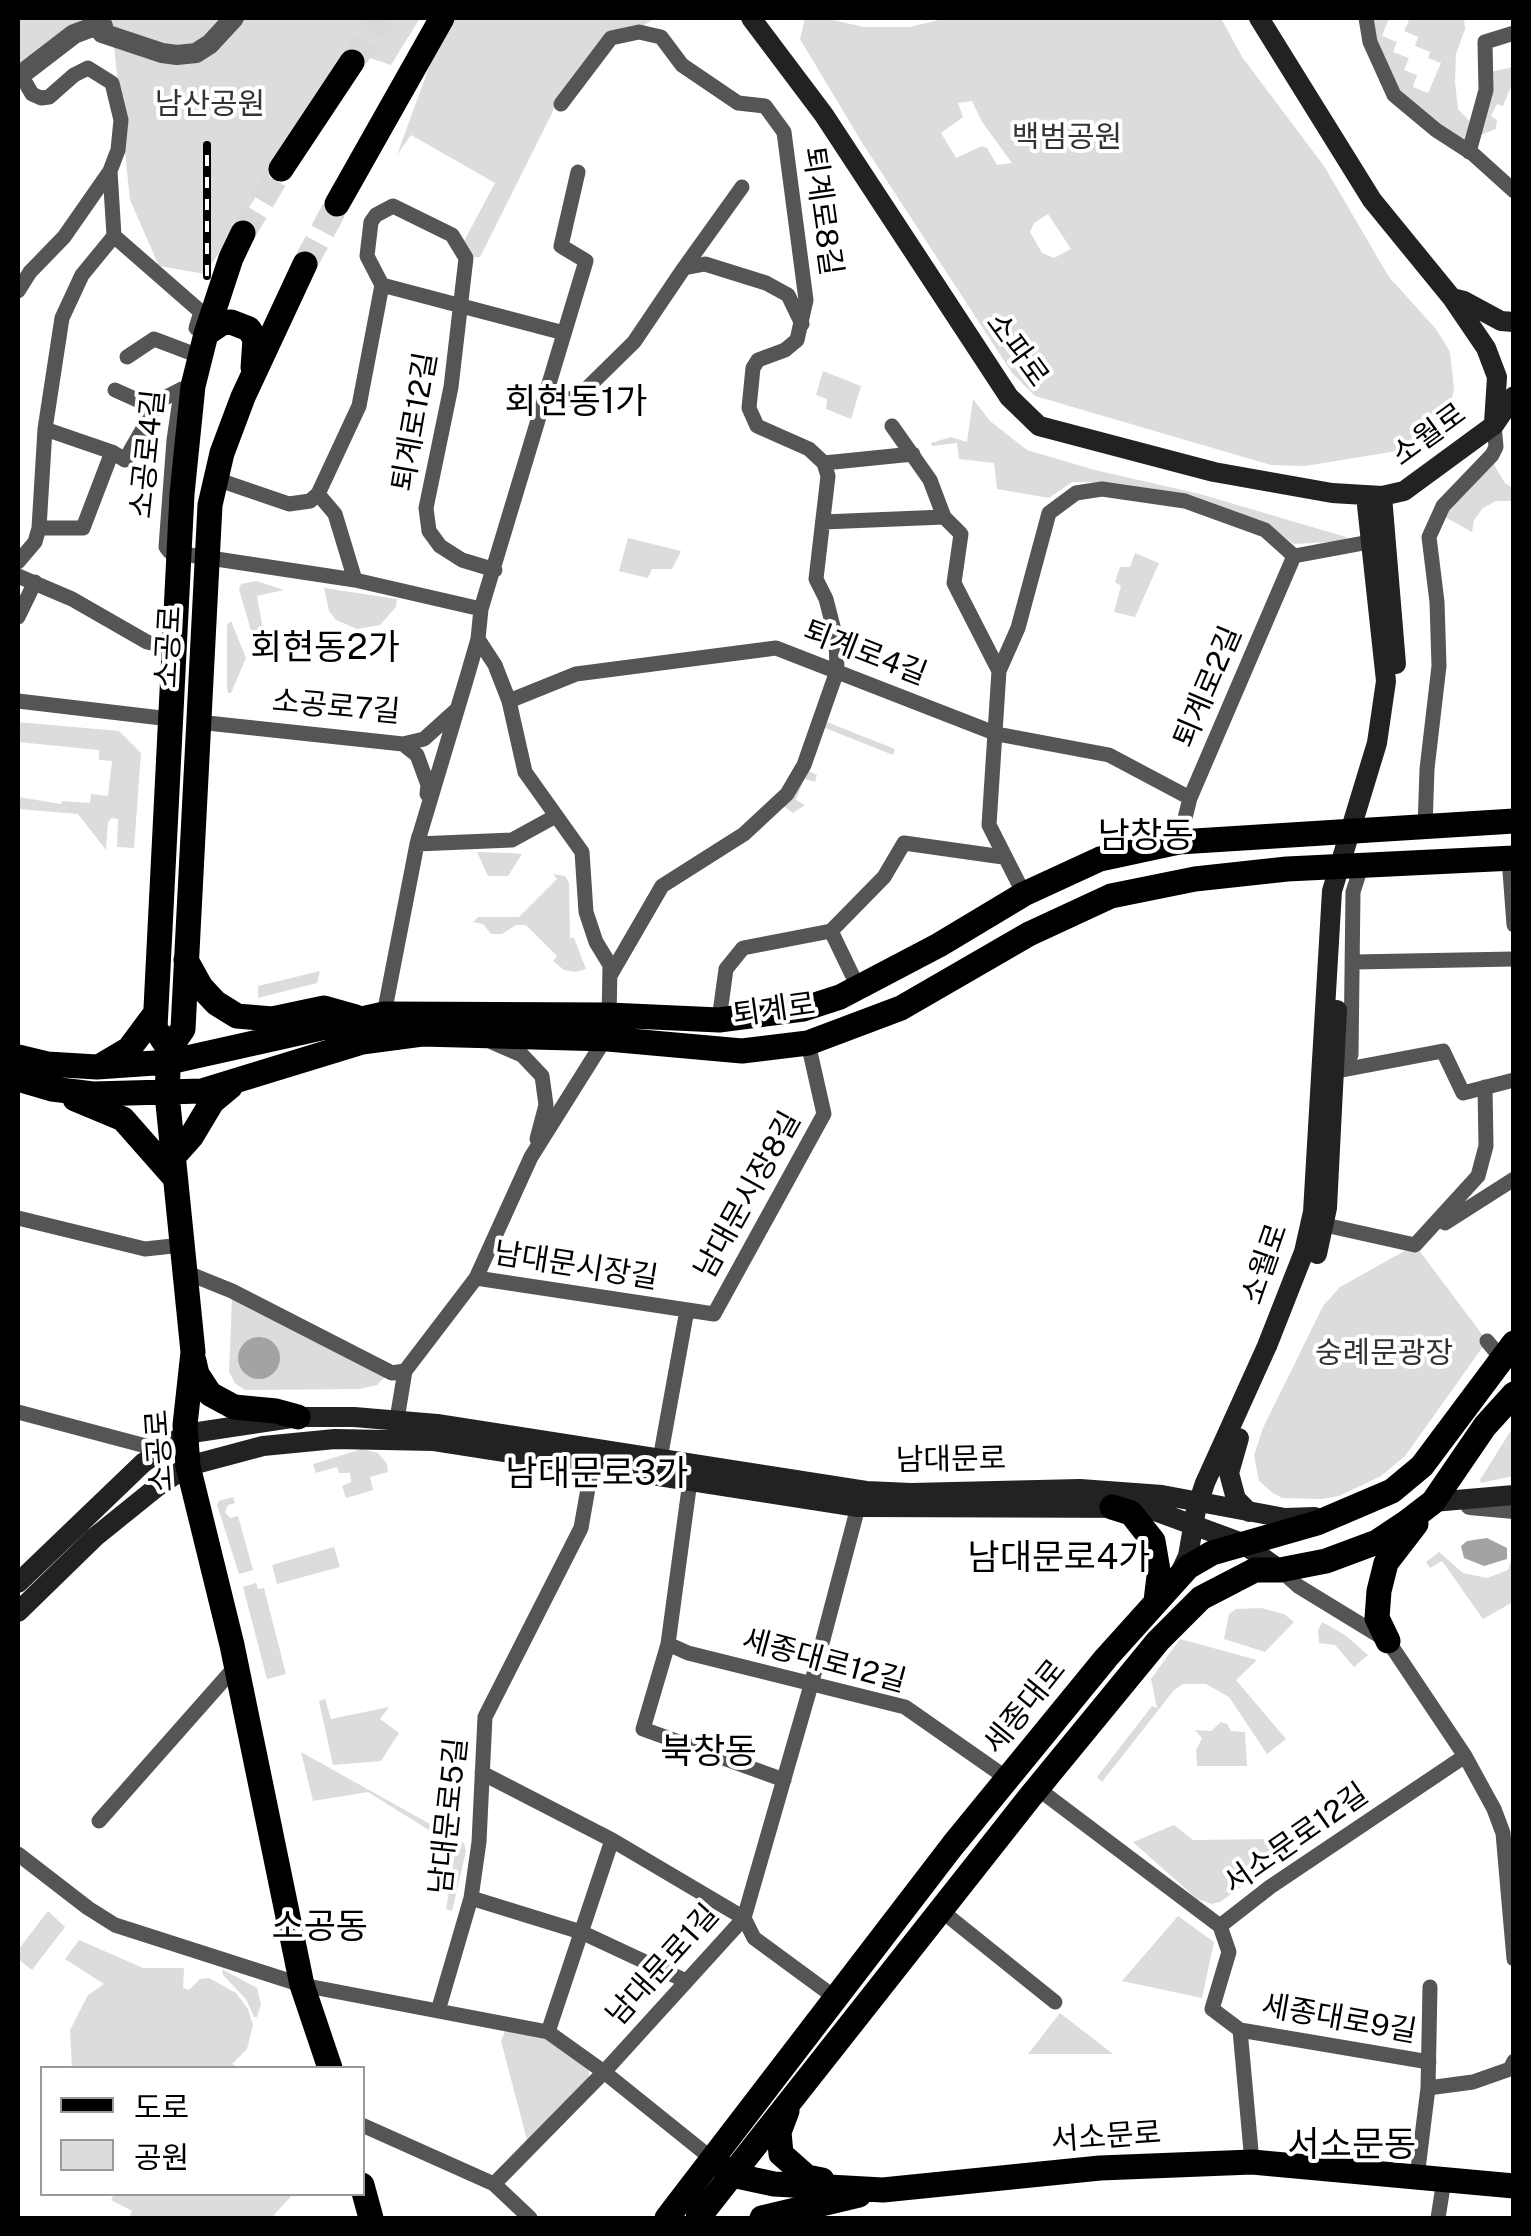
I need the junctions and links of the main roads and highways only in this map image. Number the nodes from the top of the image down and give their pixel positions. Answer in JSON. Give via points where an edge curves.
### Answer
{"nodes":[{"id":1,"x":442,"y":18,"type":"edge"},
{"id":2,"x":752,"y":18,"type":"edge"},
{"id":3,"x":774,"y":18,"type":"edge"},
{"id":4,"x":1259,"y":18,"type":"edge"},
{"id":5,"x":352,"y":62,"type":"tunnel mouth"},
{"id":6,"x":790,"y":66,"type":"junction"},
{"id":7,"x":282,"y":169,"type":"tunnel mouth"},
{"id":8,"x":337,"y":204,"type":"tunnel mouth"},
{"id":9,"x":243,"y":233,"type":"tunnel mouth"},
{"id":10,"x":305,"y":264,"type":"tunnel mouth"},
{"id":11,"x":1452,"y":298,"type":"junction"},
{"id":12,"x":1514,"y":322,"type":"edge"},
{"id":13,"x":198,"y":344,"type":"junction"},
{"id":14,"x":253,"y":373,"type":"junction"},
{"id":15,"x":1514,"y":396,"type":"edge"},
{"id":16,"x":1494,"y":426,"type":"junction"},
{"id":17,"x":1374,"y":496,"type":"junction"},
{"id":18,"x":1514,"y":821,"type":"edge"},
{"id":19,"x":1511,"y":858,"type":"edge"},
{"id":20,"x":1338,"y":890,"type":"junction"},
{"id":21,"x":186,"y":960,"type":"junction"},
{"id":22,"x":159,"y":967,"type":"junction"},
{"id":23,"x":156,"y":1014,"type":"junction"},
{"id":24,"x":358,"y":1018,"type":"junction"},
{"id":25,"x":183,"y":1020,"type":"junction"},
{"id":26,"x":607,"y":1031,"type":"junction"},
{"id":27,"x":297,"y":1033,"type":"junction"},
{"id":28,"x":169,"y":1055,"type":"junction"},
{"id":29,"x":18,"y":1057,"type":"edge"},
{"id":30,"x":97,"y":1068,"type":"junction"},
{"id":31,"x":254,"y":1076,"type":"junction"},
{"id":32,"x":18,"y":1079,"type":"edge"},
{"id":33,"x":52,"y":1090,"type":"junction"},
{"id":34,"x":167,"y":1094,"type":"junction"},
{"id":35,"x":174,"y":1166,"type":"junction"},
{"id":36,"x":1500,"y":1347,"type":"edge"},
{"id":37,"x":193,"y":1352,"type":"junction"},
{"id":38,"x":1514,"y":1394,"type":"edge"},
{"id":39,"x":298,"y":1417,"type":"junction"},
{"id":40,"x":185,"y":1434,"type":"junction"},
{"id":41,"x":546,"y":1450,"type":"junction"},
{"id":42,"x":188,"y":1466,"type":"junction"},
{"id":43,"x":1514,"y":1495,"type":"edge"},
{"id":44,"x":1433,"y":1502,"type":"junction"},
{"id":45,"x":1356,"y":1506,"type":"junction"},
{"id":46,"x":1112,"y":1507,"type":"junction"},
{"id":47,"x":1250,"y":1512,"type":"junction"},
{"id":48,"x":1195,"y":1513,"type":"junction"},
{"id":49,"x":1242,"y":1543,"type":"junction"},
{"id":50,"x":1280,"y":1570,"type":"junction"},
{"id":51,"x":1175,"y":1582,"type":"junction"},
{"id":52,"x":18,"y":1583,"type":"edge"},
{"id":53,"x":1156,"y":1601,"type":"junction"},
{"id":54,"x":18,"y":1612,"type":"edge"},
{"id":55,"x":1388,"y":1641,"type":"road end"},
{"id":56,"x":1106,"y":1658,"type":"junction"},
{"id":57,"x":1131,"y":1674,"type":"junction"},
{"id":58,"x":329,"y":2066,"type":"edge"},
{"id":59,"x":796,"y":2092,"type":"junction"},
{"id":60,"x":711,"y":2158,"type":"junction"},
{"id":61,"x":732,"y":2174,"type":"junction"},
{"id":62,"x":841,"y":2185,"type":"junction"},
{"id":63,"x":1514,"y":2186,"type":"edge"},
{"id":64,"x":882,"y":2190,"type":"junction"},
{"id":65,"x":774,"y":2216,"type":"edge"},
{"id":66,"x":666,"y":2218,"type":"edge"},
{"id":67,"x":698,"y":2218,"type":"edge"}],
"edges":[{"from":1,"to":8,"type":"main road"},
{"from":2,"to":6,"type":"main road","name":"소파로"},
{"from":3,"to":6,"type":"main road"},
{"from":4,"to":11,"type":"main road","name":"소월로","via":[[1372,200]]},
{"from":5,"to":7,"type":"main road"},
{"from":6,"to":17,"type":"main road","name":"소파로","via":[[1009,397],[1039,426],[1214,472]]},
{"from":9,"to":13,"type":"main road","name":"소공로"},
{"from":10,"to":14,"type":"main road","name":"소공로"},
{"from":11,"to":12,"type":"main road"},
{"from":11,"to":16,"type":"main road","name":"소월로","via":[[1497,377]]},
{"from":13,"to":14,"type":"main road","via":[[222,323],[249,329],[255,339]]},
{"from":13,"to":22,"type":"main road","name":"소공로","via":[[178,555]]},
{"from":14,"to":21,"type":"main road","name":"소공로","via":[[210,505]]},
{"from":15,"to":16,"type":"main road"},
{"from":16,"to":17,"type":"main road","name":"소월로","via":[[1404,491]]},
{"from":17,"to":20,"type":"main road","name":"소월로","via":[[1376,541],[1393,608],[1398,692],[1386,757],[1363,806]]},
{"from":18,"to":26,"type":"main road","name":"퇴계로","via":[[1179,842],[1100,859],[858,987],[803,1009]]},
{"from":19,"to":26,"type":"main road","name":"퇴계로","via":[[1195,879],[1111,896],[1029,934],[902,1008],[808,1042],[742,1051]]},
{"from":20,"to":47,"type":"main road","name":"소월로","via":[[1325,1226],[1230,1460],[1233,1492]]},
{"from":20,"to":48,"type":"main road","name":"소월로","via":[[1309,1233]]},
{"from":21,"to":24,"type":"main road","via":[[216,1004],[237,1016],[272,1018],[324,1008]]},
{"from":21,"to":25,"type":"main road","name":"소공로"},
{"from":22,"to":23,"type":"main road","name":"소공로"},
{"from":22,"to":25,"type":"main road","via":[[170,979],[172,1015]]},
{"from":23,"to":28,"type":"main road","name":"소공로","via":[[155,1028]]},
{"from":23,"to":30,"type":"main road","via":[[129,1050]]},
{"from":24,"to":26,"type":"main road","name":"퇴계로","via":[[384,1014]]},
{"from":24,"to":27,"type":"main road","name":"퇴계로"},
{"from":25,"to":28,"type":"main road","name":"소공로"},
{"from":26,"to":31,"type":"main road","name":"퇴계로","via":[[422,1034],[362,1042]]},
{"from":27,"to":28,"type":"main road","name":"퇴계로"},
{"from":27,"to":31,"type":"main road","via":[[244,1052],[240,1067]]},
{"from":28,"to":30,"type":"main road","name":"퇴계로"},
{"from":28,"to":34,"type":"main road","name":"소공로"},
{"from":29,"to":30,"type":"main road","name":"퇴계로"},
{"from":31,"to":34,"type":"main road","name":"퇴계로"},
{"from":31,"to":35,"type":"main road","via":[[212,1102]]},
{"from":32,"to":33,"type":"main road","name":"퇴계로"},
{"from":33,"to":34,"type":"main road","name":"퇴계로"},
{"from":33,"to":35,"type":"main road","via":[[123,1119]]},
{"from":34,"to":35,"type":"main road","name":"소공로"},
{"from":35,"to":37,"type":"main road","name":"소공로"},
{"from":36,"to":45,"type":"main road","name":"세종대로","via":[[1422,1466],[1392,1492]]},
{"from":37,"to":39,"type":"main road","via":[[196,1374],[210,1394],[234,1407]]},
{"from":37,"to":40,"type":"main road","name":"소공로"},
{"from":38,"to":44,"type":"main road","name":"세종대로"},
{"from":39,"to":40,"type":"main road"},
{"from":39,"to":41,"type":"main road","via":[[397,1420],[506,1434]]},
{"from":40,"to":42,"type":"main road","name":"소공로"},
{"from":40,"to":52,"type":"main road","via":[[100,1502]]},
{"from":41,"to":42,"type":"main road","via":[[335,1439],[263,1446]]},
{"from":41,"to":46,"type":"main road","name":"남대문로","via":[[592,1466],[858,1506]]},
{"from":41,"to":48,"type":"main road","name":"남대문로","via":[[660,1459],[866,1491],[1162,1495]]},
{"from":42,"to":54,"type":"main road","via":[[96,1537]]},
{"from":42,"to":58,"type":"main road","name":"소공로","via":[[302,1985]]},
{"from":43,"to":44,"type":"main road"},
{"from":44,"to":50,"type":"main road","name":"세종대로","via":[[1377,1542]]},
{"from":44,"to":55,"type":"main road","via":[[1386,1563],[1377,1618]]},
{"from":45,"to":47,"type":"main road","name":"남대문로","via":[[1299,1519]]},
{"from":45,"to":49,"type":"main road","name":"세종대로"},
{"from":46,"to":48,"type":"main road","name":"남대문로"},
{"from":46,"to":53,"type":"main road","via":[[1131,1514],[1154,1541]]},
{"from":47,"to":48,"type":"main road","name":"남대문로"},
{"from":48,"to":49,"type":"main road","name":"남대문로"},
{"from":48,"to":51,"type":"main road","name":"소월로","via":[[1188,1556]]},
{"from":49,"to":50,"type":"main road","name":"남대문로"},
{"from":49,"to":51,"type":"main road","name":"세종대로","via":[[1212,1553]]},
{"from":50,"to":57,"type":"main road","name":"세종대로","via":[[1255,1570],[1201,1598]]},
{"from":51,"to":53,"type":"main road","name":"세종대로"},
{"from":53,"to":56,"type":"main road","name":"세종대로"},
{"from":56,"to":57,"type":"main road","via":[[1129,1653]]},
{"from":56,"to":60,"type":"main road","name":"세종대로"},
{"from":57,"to":59,"type":"main road","name":"세종대로"},
{"from":59,"to":61,"type":"main road","name":"세종대로"},
{"from":59,"to":62,"type":"main road","via":[[779,2132],[780,2154],[808,2177]]},
{"from":60,"to":61,"type":"main road","name":"서소문로"},
{"from":60,"to":66,"type":"main road","name":"세종대로"},
{"from":61,"to":62,"type":"main road","name":"서소문로","via":[[774,2184]]},
{"from":61,"to":67,"type":"main road","name":"세종대로"},
{"from":62,"to":64,"type":"main road","name":"서소문로"},
{"from":63,"to":64,"type":"main road","name":"서소문로","via":[[1252,2162],[1100,2168]]},
{"from":64,"to":65,"type":"main road"}]}
